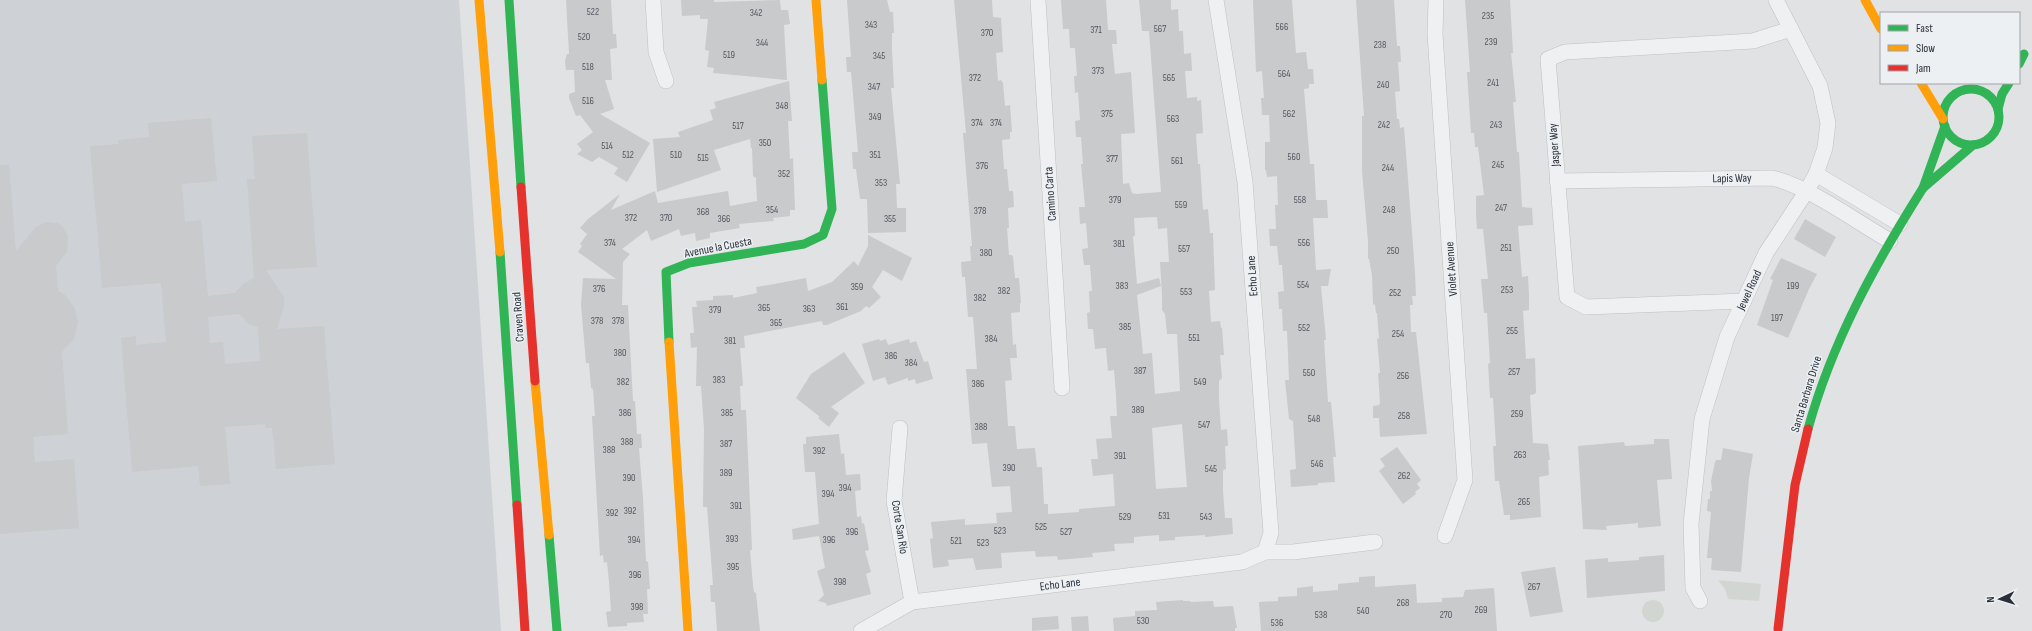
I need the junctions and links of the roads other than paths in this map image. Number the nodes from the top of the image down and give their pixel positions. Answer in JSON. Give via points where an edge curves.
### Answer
{"nodes":[{"id":1,"x":479,"y":0,"type":"edge"},
{"id":2,"x":509,"y":0,"type":"edge"},
{"id":3,"x":653,"y":0,"type":"edge"},
{"id":4,"x":816,"y":0,"type":"edge"},
{"id":5,"x":1038,"y":0,"type":"edge"},
{"id":6,"x":1216,"y":0,"type":"edge"},
{"id":7,"x":1436,"y":0,"type":"edge"},
{"id":8,"x":1776,"y":0,"type":"edge"},
{"id":9,"x":1865,"y":0,"type":"edge"},
{"id":10,"x":1880,"y":27,"type":"edge"},
{"id":11,"x":1791,"y":29,"type":"junction"},
{"id":12,"x":2032,"y":45,"type":"edge"},
{"id":13,"x":2022,"y":56,"type":"edge"},
{"id":14,"x":666,"y":81,"type":"dead end"},
{"id":15,"x":1922,"y":84,"type":"edge"},
{"id":16,"x":1980,"y":84,"type":"edge"},
{"id":17,"x":2008,"y":84,"type":"edge"},
{"id":18,"x":1949,"y":86,"type":"dead end"},
{"id":19,"x":1967,"y":90,"type":"junction"},
{"id":20,"x":1998,"y":109,"type":"junction"},
{"id":21,"x":1944,"y":123,"type":"junction"},
{"id":22,"x":1973,"y":145,"type":"junction"},
{"id":23,"x":1816,"y":174,"type":"junction"},
{"id":24,"x":1557,"y":182,"type":"junction"},
{"id":25,"x":1924,"y":188,"type":"junction"},
{"id":26,"x":1806,"y":192,"type":"junction"},
{"id":27,"x":1846,"y":192,"type":"junction"},
{"id":28,"x":1836,"y":210,"type":"junction"},
{"id":29,"x":1900,"y":224,"type":"junction"},
{"id":30,"x":1890,"y":241,"type":"junction"},
{"id":31,"x":1744,"y":301,"type":"junction"},
{"id":32,"x":1062,"y":388,"type":"dead end"},
{"id":33,"x":900,"y":428,"type":"dead end"},
{"id":34,"x":1445,"y":536,"type":"dead end"},
{"id":35,"x":1375,"y":542,"type":"dead end"},
{"id":36,"x":1265,"y":552,"type":"junction"},
{"id":37,"x":1700,"y":601,"type":"dead end"},
{"id":38,"x":912,"y":602,"type":"junction"},
{"id":39,"x":1778,"y":630,"type":"edge"},
{"id":40,"x":525,"y":631,"type":"edge"},
{"id":41,"x":557,"y":631,"type":"edge"},
{"id":42,"x":688,"y":631,"type":"edge"},
{"id":43,"x":861,"y":631,"type":"edge"}],
"edges":[{"from":1,"to":40,"type":"street","name":"Craven Road","via":[[505,314]]},
{"from":2,"to":41,"type":"street","name":"Craven Road","via":[[532,347]]},
{"from":3,"to":14,"type":"street","via":[[656,52]]},
{"from":4,"to":42,"type":"street","name":"Avenue la Cuesta","via":[[832,209],[823,235],[804,244],[689,263],[666,272]]},
{"from":5,"to":32,"type":"street","name":"Camino Carta"},
{"from":6,"to":36,"type":"street","name":"Echo Lane","via":[[1245,182],[1271,533]]},
{"from":7,"to":34,"type":"street","name":"Violet Avenue","via":[[1436,34],[1465,480]]},
{"from":8,"to":11,"type":"street","name":"Jewel Road"},
{"from":9,"to":10,"type":"street"},
{"from":11,"to":23,"type":"street","name":"Jewel Road","via":[[1820,86],[1828,123],[1825,148]]},
{"from":11,"to":24,"type":"street","name":"Jasper Way","via":[[1754,41],[1565,52],[1548,59]]},
{"from":12,"to":13,"type":"street"},
{"from":15,"to":21,"type":"street"},
{"from":16,"to":19,"type":"street"},
{"from":17,"to":20,"type":"street","via":[[2002,94]]},
{"from":18,"to":19,"type":"street"},
{"from":19,"to":20,"type":"street","via":[[1980,90],[1988,95]]},
{"from":19,"to":21,"type":"street","via":[[1956,93],[1946,104]]},
{"from":20,"to":22,"type":"street","via":[[1998,126],[1993,134]]},
{"from":21,"to":22,"type":"street","via":[[1949,134],[1956,140]]},
{"from":21,"to":25,"type":"street","name":"Santa Barbara Drive","via":[[1942,138]]},
{"from":22,"to":25,"type":"street","name":"Santa Barbara Drive"},
{"from":23,"to":26,"type":"street","name":"Jewel Road"},
{"from":23,"to":27,"type":"street"},
{"from":24,"to":26,"type":"street","name":"Lapis Way","via":[[1762,178],[1783,181]]},
{"from":24,"to":31,"type":"street","name":"Jasper Way","via":[[1567,297],[1586,307]]},
{"from":25,"to":29,"type":"street","name":"Santa Barbara Drive"},
{"from":26,"to":28,"type":"street","name":"Lapis Way"},
{"from":26,"to":31,"type":"street","name":"Jewel Road","via":[[1766,253]]},
{"from":27,"to":28,"type":"street"},
{"from":27,"to":29,"type":"street"},
{"from":28,"to":30,"type":"street","name":"Lapis Way"},
{"from":29,"to":30,"type":"street","name":"Santa Barbara Drive"},
{"from":30,"to":39,"type":"street","name":"Santa Barbara Drive","via":[[1852,308],[1815,400],[1795,487]]},
{"from":31,"to":37,"type":"street","name":"Jewel Road","via":[[1727,337],[1702,419],[1691,524],[1693,588]]},
{"from":33,"to":38,"type":"street","name":"Corte San Rio","via":[[894,501]]},
{"from":35,"to":36,"type":"street","name":"Echo Lane","via":[[1293,552]]},
{"from":36,"to":38,"type":"street","name":"Echo Lane","via":[[1242,562]]},
{"from":38,"to":43,"type":"street","name":"Echo Lane"}]}
